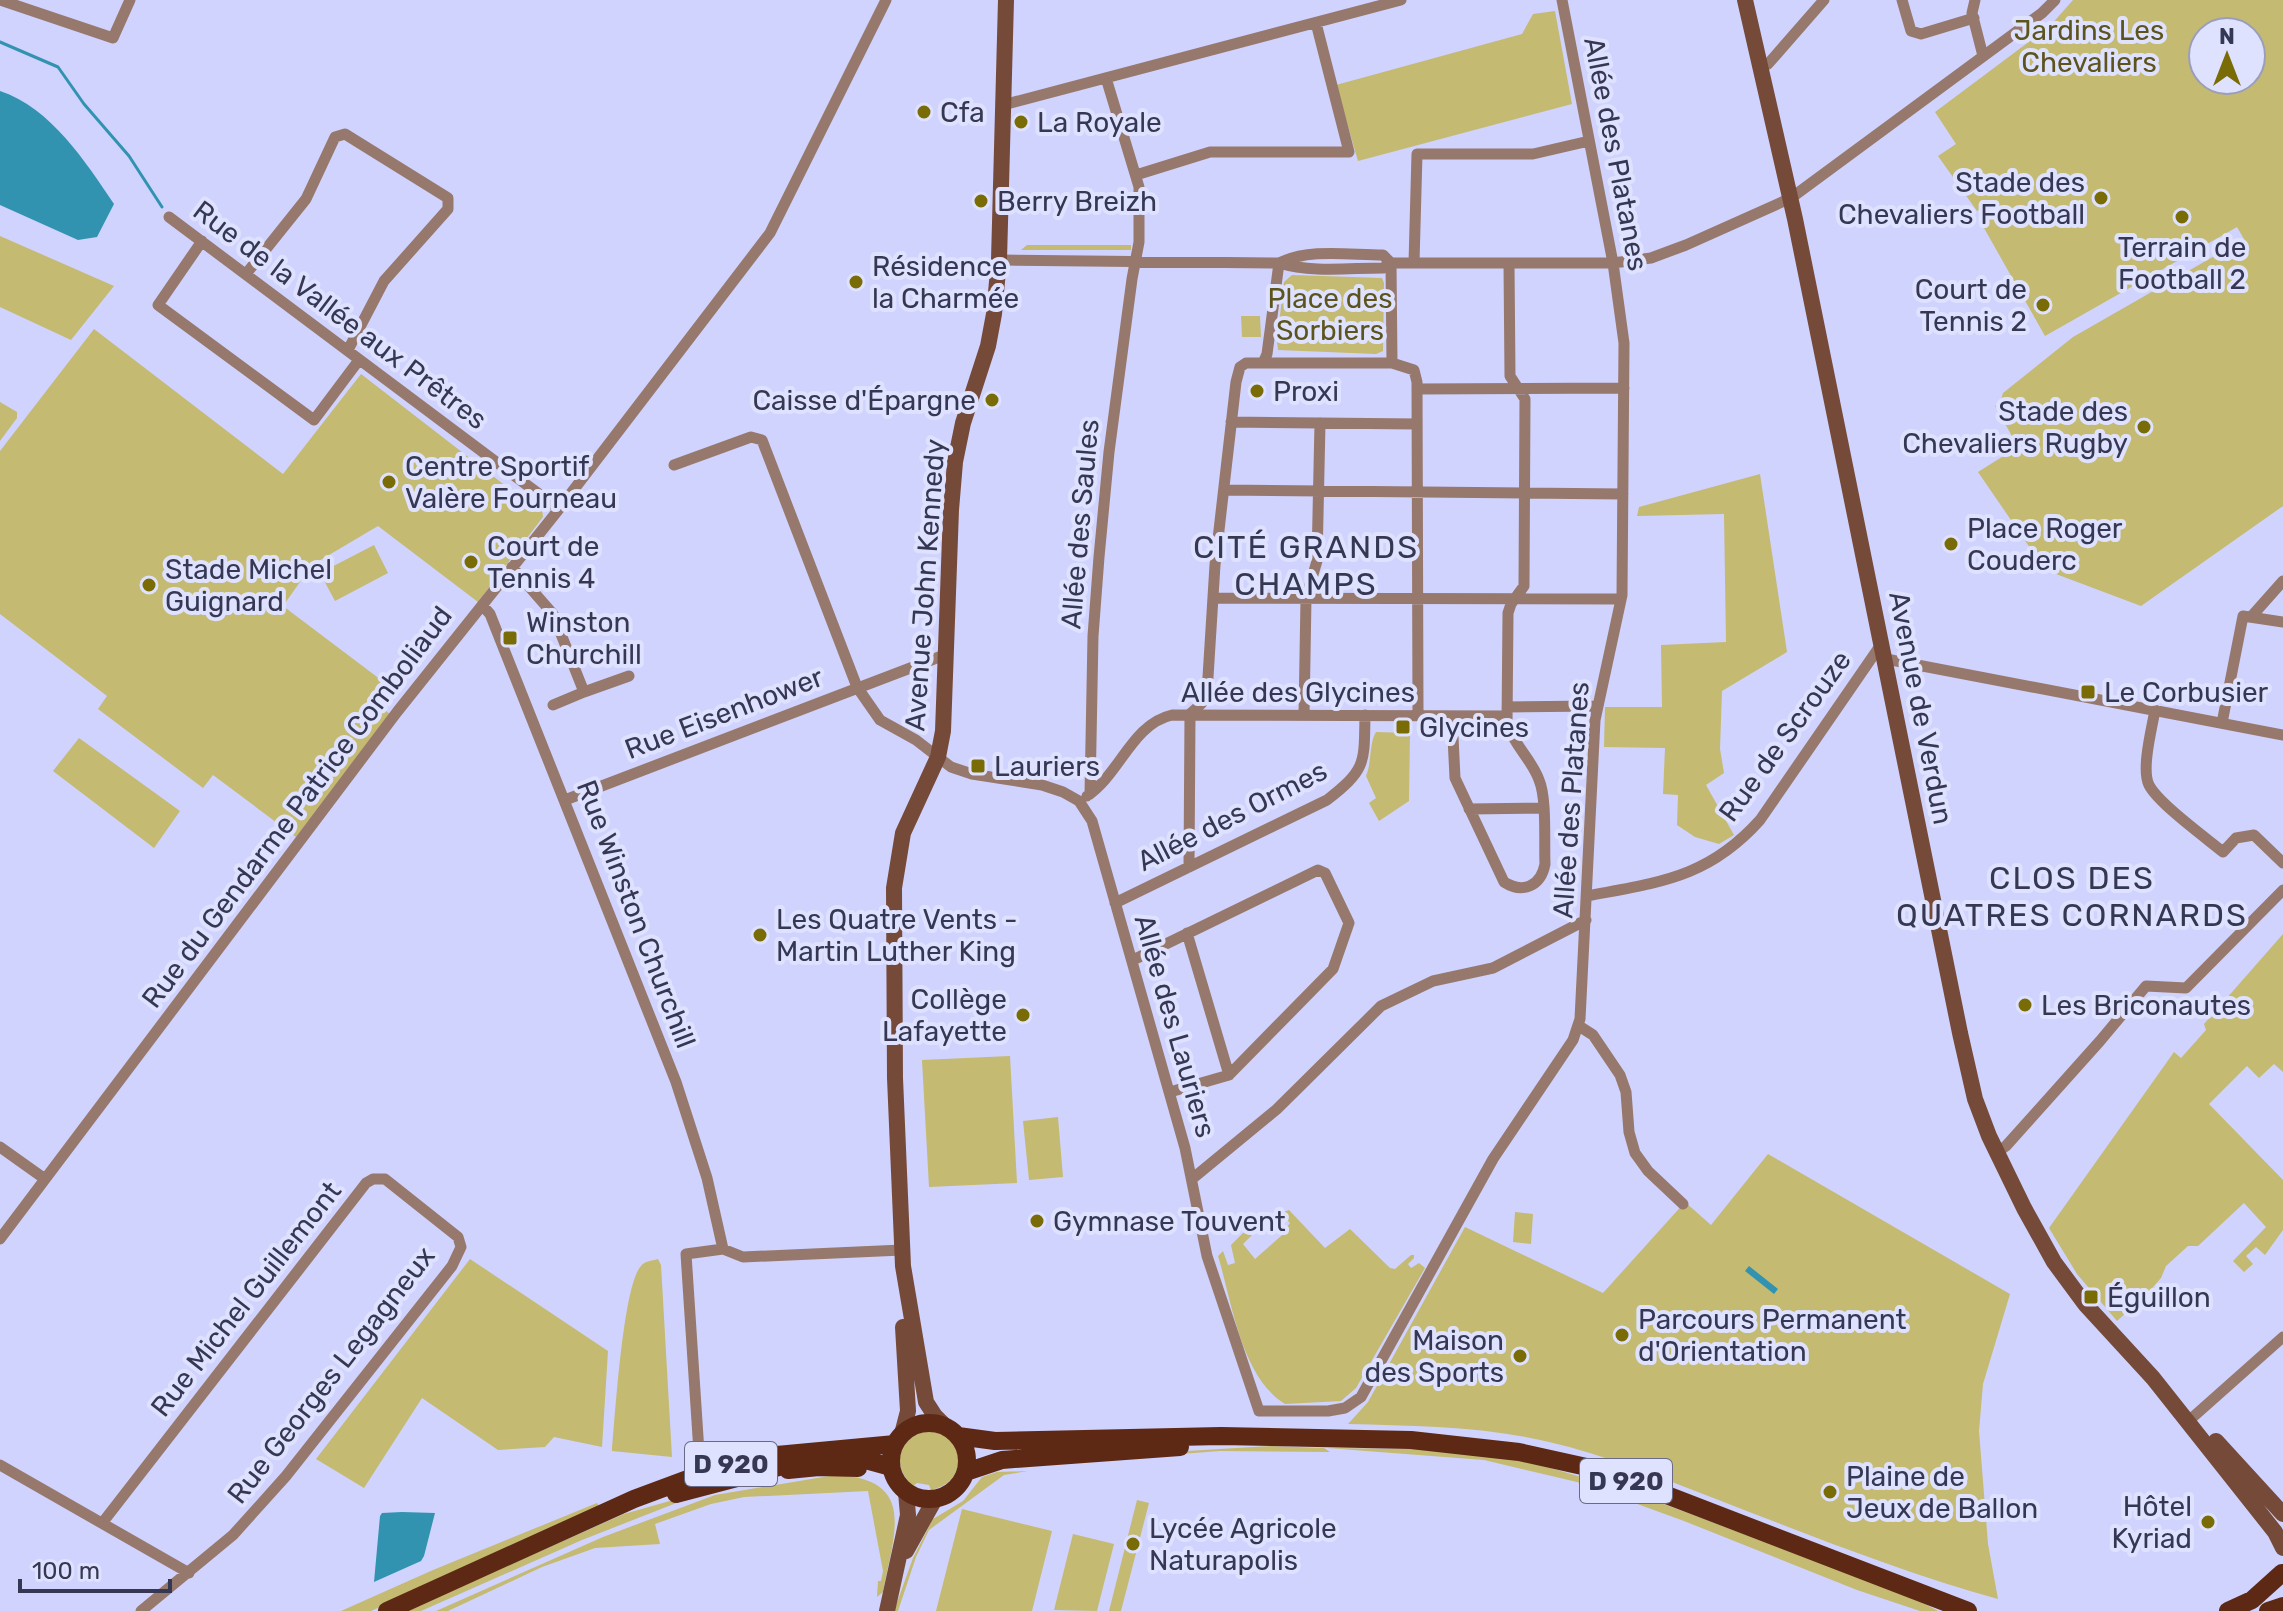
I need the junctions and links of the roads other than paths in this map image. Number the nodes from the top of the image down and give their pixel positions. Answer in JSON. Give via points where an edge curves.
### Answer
{"nodes":[{"id":1,"x":0,"y":0,"type":"edge"},
{"id":2,"x":130,"y":0,"type":"edge"},
{"id":3,"x":886,"y":0,"type":"edge"},
{"id":4,"x":1006,"y":0,"type":"edge"},
{"id":5,"x":1401,"y":0,"type":"edge"},
{"id":6,"x":1562,"y":0,"type":"edge"},
{"id":7,"x":1745,"y":0,"type":"edge"},
{"id":8,"x":1824,"y":0,"type":"edge"},
{"id":9,"x":1902,"y":0,"type":"edge"},
{"id":10,"x":1975,"y":0,"type":"edge"},
{"id":11,"x":2055,"y":0,"type":"edge"},
{"id":12,"x":1974,"y":18,"type":"junction"},
{"id":13,"x":1316,"y":23,"type":"junction"},
{"id":14,"x":1983,"y":56,"type":"junction"},
{"id":15,"x":1760,"y":67,"type":"junction"},
{"id":16,"x":1106,"y":78,"type":"junction"},
{"id":17,"x":1003,"y":105,"type":"junction"},
{"id":18,"x":1589,"y":141,"type":"junction"},
{"id":19,"x":1136,"y":175,"type":"junction"},
{"id":20,"x":1791,"y":198,"type":"junction"},
{"id":21,"x":169,"y":217,"type":"dead end"},
{"id":22,"x":202,"y":241,"type":"junction"},
{"id":23,"x":999,"y":260,"type":"junction"},
{"id":24,"x":1137,"y":261,"type":"junction"},
{"id":25,"x":1279,"y":263,"type":"junction"},
{"id":26,"x":1391,"y":263,"type":"junction"},
{"id":27,"x":1414,"y":263,"type":"junction"},
{"id":28,"x":1613,"y":263,"type":"junction"},
{"id":29,"x":1509,"y":264,"type":"junction"},
{"id":30,"x":246,"y":274,"type":"junction"},
{"id":31,"x":348,"y":350,"type":"junction"},
{"id":32,"x":359,"y":360,"type":"junction"},
{"id":33,"x":1263,"y":363,"type":"junction"},
{"id":34,"x":1392,"y":363,"type":"junction"},
{"id":35,"x":1624,"y":388,"type":"junction"},
{"id":36,"x":1417,"y":389,"type":"junction"},
{"id":37,"x":1519,"y":389,"type":"junction"},
{"id":38,"x":1231,"y":422,"type":"junction"},
{"id":39,"x":1320,"y":423,"type":"junction"},
{"id":40,"x":1417,"y":424,"type":"junction"},
{"id":41,"x":674,"y":465,"type":"dead end"},
{"id":42,"x":1224,"y":490,"type":"junction"},
{"id":43,"x":1318,"y":491,"type":"junction"},
{"id":44,"x":1417,"y":492,"type":"junction"},
{"id":45,"x":1524,"y":493,"type":"junction"},
{"id":46,"x":1623,"y":494,"type":"junction"},
{"id":47,"x":559,"y":509,"type":"junction"},
{"id":48,"x":512,"y":567,"type":"junction"},
{"id":49,"x":2283,"y":581,"type":"edge"},
{"id":50,"x":1213,"y":598,"type":"junction"},
{"id":51,"x":1306,"y":598,"type":"junction"},
{"id":52,"x":1418,"y":599,"type":"junction"},
{"id":53,"x":1621,"y":599,"type":"junction"},
{"id":54,"x":1513,"y":600,"type":"junction"},
{"id":55,"x":482,"y":605,"type":"junction"},
{"id":56,"x":2251,"y":617,"type":"junction"},
{"id":57,"x":2283,"y":622,"type":"edge"},
{"id":58,"x":1884,"y":651,"type":"junction"},
{"id":59,"x":947,"y":654,"type":"junction"},
{"id":60,"x":629,"y":676,"type":"dead end"},
{"id":61,"x":857,"y":687,"type":"junction"},
{"id":62,"x":584,"y":692,"type":"junction"},
{"id":63,"x":553,"y":705,"type":"dead end"},
{"id":64,"x":1597,"y":706,"type":"junction"},
{"id":65,"x":2155,"y":710,"type":"junction"},
{"id":66,"x":1507,"y":711,"type":"junction"},
{"id":67,"x":1190,"y":714,"type":"junction"},
{"id":68,"x":1304,"y":715,"type":"junction"},
{"id":69,"x":1365,"y":715,"type":"junction"},
{"id":70,"x":1418,"y":715,"type":"junction"},
{"id":71,"x":1452,"y":716,"type":"junction"},
{"id":72,"x":2222,"y":723,"type":"junction"},
{"id":73,"x":2283,"y":735,"type":"edge"},
{"id":74,"x":938,"y":757,"type":"junction"},
{"id":75,"x":1090,"y":794,"type":"junction"},
{"id":76,"x":565,"y":800,"type":"junction"},
{"id":77,"x":1079,"y":801,"type":"junction"},
{"id":78,"x":1543,"y":808,"type":"junction"},
{"id":79,"x":1469,"y":809,"type":"junction"},
{"id":80,"x":2283,"y":863,"type":"edge"},
{"id":81,"x":1189,"y":867,"type":"junction"},
{"id":82,"x":2283,"y":890,"type":"edge"},
{"id":83,"x":1587,"y":896,"type":"junction"},
{"id":84,"x":1115,"y":903,"type":"junction"},
{"id":85,"x":1586,"y":920,"type":"junction"},
{"id":86,"x":1187,"y":933,"type":"junction"},
{"id":87,"x":1133,"y":960,"type":"junction"},
{"id":88,"x":1579,"y":1026,"type":"junction"},
{"id":89,"x":1229,"y":1075,"type":"junction"},
{"id":90,"x":1170,"y":1092,"type":"junction"},
{"id":91,"x":0,"y":1147,"type":"edge"},
{"id":92,"x":1996,"y":1153,"type":"junction"},
{"id":93,"x":45,"y":1179,"type":"junction"},
{"id":94,"x":1192,"y":1179,"type":"junction"},
{"id":95,"x":419,"y":1204,"type":"joint"},
{"id":96,"x":1683,"y":1204,"type":"dead end"},
{"id":97,"x":0,"y":1239,"type":"edge"},
{"id":98,"x":723,"y":1249,"type":"junction"},
{"id":99,"x":903,"y":1258,"type":"junction"},
{"id":100,"x":2283,"y":1337,"type":"edge"},
{"id":101,"x":2153,"y":1378,"type":"junction"},
{"id":102,"x":1259,"y":1411,"type":"joint"},
{"id":103,"x":2193,"y":1417,"type":"junction"},
{"id":104,"x":956,"y":1436,"type":"junction"},
{"id":105,"x":898,"y":1439,"type":"junction"},
{"id":106,"x":1267,"y":1439,"type":"junction"},
{"id":107,"x":699,"y":1452,"type":"dead end"},
{"id":108,"x":0,"y":1465,"type":"edge"},
{"id":109,"x":966,"y":1472,"type":"junction"},
{"id":110,"x":897,"y":1479,"type":"junction"},
{"id":111,"x":935,"y":1499,"type":"junction"},
{"id":112,"x":2283,"y":1514,"type":"edge"},
{"id":113,"x":103,"y":1522,"type":"junction"},
{"id":114,"x":578,"y":1526,"type":"junction"},
{"id":115,"x":2283,"y":1548,"type":"edge"},
{"id":116,"x":899,"y":1563,"type":"junction"},
{"id":117,"x":2283,"y":1568,"type":"edge"},
{"id":118,"x":189,"y":1573,"type":"junction"},
{"id":119,"x":2283,"y":1606,"type":"edge"},
{"id":120,"x":1967,"y":1610,"type":"edge"},
{"id":121,"x":141,"y":1611,"type":"edge"},
{"id":122,"x":387,"y":1611,"type":"edge"},
{"id":123,"x":887,"y":1611,"type":"edge"},
{"id":124,"x":1976,"y":1611,"type":"edge"},
{"id":125,"x":2228,"y":1611,"type":"edge"},
{"id":126,"x":2268,"y":1611,"type":"edge"}],
"edges":[{"from":1,"to":2,"type":"street","via":[[113,38]]},
{"from":3,"to":47,"type":"street","name":"Rue du Gendarme Patrice Comboliaud","via":[[770,233]]},
{"from":4,"to":17,"type":"main road","name":"Avenue John Kennedy"},
{"from":5,"to":13,"type":"street"},
{"from":6,"to":18,"type":"street","name":"Allée des Platanes"},
{"from":7,"to":15,"type":"main road","name":"Avenue de Verdun"},
{"from":8,"to":15,"type":"street"},
{"from":9,"to":12,"type":"street","via":[[1911,31],[1921,34]]},
{"from":10,"to":12,"type":"street"},
{"from":11,"to":14,"type":"street"},
{"from":12,"to":14,"type":"street"},
{"from":13,"to":16,"type":"street"},
{"from":13,"to":19,"type":"street","via":[[1349,152],[1210,152]]},
{"from":14,"to":20,"type":"street"},
{"from":15,"to":20,"type":"main road","name":"Avenue de Verdun"},
{"from":16,"to":17,"type":"street"},
{"from":16,"to":19,"type":"street","name":"Allée des Saules"},
{"from":17,"to":23,"type":"main road","name":"Avenue John Kennedy"},
{"from":18,"to":27,"type":"street","via":[[1533,154],[1417,154]]},
{"from":18,"to":28,"type":"street","name":"Allée des Platanes"},
{"from":19,"to":24,"type":"street","name":"Allée des Saules"},
{"from":20,"to":28,"type":"street","via":[[1651,258]]},
{"from":20,"to":58,"type":"main road","name":"Avenue de Verdun"},
{"from":21,"to":22,"type":"street","name":"Rue de la Vallée aux Prêtres"},
{"from":22,"to":30,"type":"street","name":"Rue de la Vallée aux Prêtres"},
{"from":22,"to":32,"type":"street","via":[[158,305],[314,420]]},
{"from":23,"to":24,"type":"street"},
{"from":23,"to":59,"type":"main road","name":"Avenue John Kennedy","via":[[988,346],[955,462]]},
{"from":24,"to":25,"type":"street"},
{"from":24,"to":75,"type":"street","name":"Allée des Saules","via":[[1099,557]]},
{"from":25,"to":26,"type":"street","via":[[1296,255],[1383,255]]},
{"from":25,"to":33,"type":"street"},
{"from":26,"to":27,"type":"street"},
{"from":26,"to":34,"type":"street"},
{"from":27,"to":29,"type":"street"},
{"from":28,"to":29,"type":"street"},
{"from":28,"to":35,"type":"street","name":"Allée des Platanes"},
{"from":29,"to":37,"type":"street","via":[[1510,376]]},
{"from":30,"to":31,"type":"street","name":"Rue de la Vallée aux Prêtres"},
{"from":30,"to":31,"type":"street","via":[[306,199],[335,137],[345,134],[448,198],[448,209],[384,281]]},
{"from":31,"to":32,"type":"street","name":"Rue de la Vallée aux Prêtres"},
{"from":32,"to":47,"type":"street","name":"Rue de la Vallée aux Prêtres"},
{"from":33,"to":34,"type":"street"},
{"from":33,"to":38,"type":"street","via":[[1240,367]]},
{"from":34,"to":36,"type":"street","via":[[1414,370]]},
{"from":35,"to":37,"type":"street"},
{"from":35,"to":46,"type":"street","name":"Allée des Platanes"},
{"from":36,"to":37,"type":"street"},
{"from":36,"to":40,"type":"street"},
{"from":37,"to":45,"type":"street","via":[[1525,399]]},
{"from":38,"to":39,"type":"street"},
{"from":38,"to":42,"type":"street"},
{"from":39,"to":40,"type":"street"},
{"from":39,"to":43,"type":"street"},
{"from":40,"to":44,"type":"street"},
{"from":41,"to":61,"type":"street","via":[[751,437],[762,440]]},
{"from":42,"to":43,"type":"street"},
{"from":42,"to":50,"type":"street"},
{"from":43,"to":44,"type":"street"},
{"from":43,"to":51,"type":"street","via":[[1317,561]]},
{"from":44,"to":45,"type":"street"},
{"from":44,"to":52,"type":"street"},
{"from":45,"to":46,"type":"street"},
{"from":45,"to":54,"type":"street","via":[[1524,586]]},
{"from":46,"to":53,"type":"street","name":"Allée des Platanes"},
{"from":47,"to":48,"type":"street","name":"Rue du Gendarme Patrice Comboliaud"},
{"from":48,"to":55,"type":"street","name":"Rue du Gendarme Patrice Comboliaud"},
{"from":48,"to":62,"type":"street","via":[[553,614]]},
{"from":49,"to":56,"type":"street"},
{"from":50,"to":51,"type":"street"},
{"from":50,"to":67,"type":"street","via":[[1207,693]]},
{"from":51,"to":52,"type":"street"},
{"from":51,"to":68,"type":"street"},
{"from":52,"to":54,"type":"street"},
{"from":52,"to":70,"type":"street"},
{"from":53,"to":54,"type":"street"},
{"from":53,"to":64,"type":"street","name":"Allée des Platanes"},
{"from":54,"to":66,"type":"street","via":[[1508,613]]},
{"from":55,"to":76,"type":"street","name":"Rue Winston Churchill"},
{"from":55,"to":93,"type":"street","name":"Rue du Gendarme Patrice Comboliaud"},
{"from":56,"to":57,"type":"street"},
{"from":56,"to":72,"type":"street","via":[[2243,616]]},
{"from":58,"to":65,"type":"street"},
{"from":58,"to":83,"type":"street","name":"Rue de Scrouze","via":[[1746,835],[1701,868],[1669,881]]},
{"from":58,"to":92,"type":"main road","name":"Avenue de Verdun","via":[[1960,1033],[1975,1099]]},
{"from":59,"to":61,"type":"street","name":"Rue Eisenhower"},
{"from":59,"to":74,"type":"main road","name":"Avenue John Kennedy"},
{"from":60,"to":62,"type":"street"},
{"from":61,"to":74,"type":"street","name":"Rue Eisenhower","via":[[880,720]]},
{"from":61,"to":76,"type":"street","name":"Rue Eisenhower"},
{"from":62,"to":63,"type":"street"},
{"from":64,"to":66,"type":"street","name":"Allée des Glycines"},
{"from":64,"to":83,"type":"street","name":"Allée des Platanes"},
{"from":65,"to":72,"type":"street"},
{"from":65,"to":80,"type":"street","via":[[2148,784],[2223,852],[2236,838],[2254,835]]},
{"from":66,"to":71,"type":"street","name":"Allée des Glycines"},
{"from":66,"to":78,"type":"street","via":[[1510,735],[1539,779]]},
{"from":67,"to":68,"type":"street","name":"Allée des Glycines"},
{"from":67,"to":75,"type":"street","name":"Allée des Glycines","via":[[1160,718],[1143,730]]},
{"from":67,"to":81,"type":"street"},
{"from":68,"to":69,"type":"street","name":"Allée des Glycines"},
{"from":69,"to":70,"type":"street","name":"Allée des Glycines"},
{"from":69,"to":81,"type":"street","name":"Allée des Ormes","via":[[1364,761],[1350,782],[1327,800]]},
{"from":70,"to":71,"type":"street","name":"Allée des Glycines"},
{"from":71,"to":79,"type":"street","via":[[1453,770]]},
{"from":72,"to":73,"type":"street"},
{"from":74,"to":77,"type":"street","via":[[972,774],[1042,785]]},
{"from":74,"to":99,"type":"main road","name":"Avenue John Kennedy","via":[[903,833],[894,888]]},
{"from":75,"to":77,"type":"street","name":"Allée des Glycines"},
{"from":76,"to":98,"type":"street","name":"Rue Winston Churchill","via":[[695,1137]]},
{"from":77,"to":84,"type":"street","name":"Allée des Lauriers","via":[[1092,821]]},
{"from":78,"to":79,"type":"street"},
{"from":78,"to":79,"type":"street","via":[[1543,876],[1523,888],[1504,882]]},
{"from":81,"to":84,"type":"street","name":"Allée des Ormes"},
{"from":82,"to":92,"type":"street","via":[[2186,988],[2146,986]]},
{"from":83,"to":85,"type":"street","name":"Allée des Platanes"},
{"from":84,"to":87,"type":"street","name":"Allée des Lauriers"},
{"from":85,"to":88,"type":"street","name":"Allée des Platanes"},
{"from":85,"to":94,"type":"street","via":[[1493,968],[1433,981],[1381,1006],[1277,1109]]},
{"from":86,"to":87,"type":"street"},
{"from":86,"to":89,"type":"street"},
{"from":86,"to":89,"type":"street","via":[[1318,870],[1325,873],[1349,923],[1333,969]]},
{"from":87,"to":90,"type":"street","name":"Allée des Lauriers"},
{"from":88,"to":96,"type":"street","via":[[1593,1035],[1620,1075],[1635,1153]]},
{"from":88,"to":102,"type":"street","name":"Allée des Platanes","via":[[1493,1159],[1361,1397],[1328,1411]]},
{"from":89,"to":90,"type":"street"},
{"from":90,"to":94,"type":"street","name":"Allée des Lauriers"},
{"from":91,"to":93,"type":"street"},
{"from":92,"to":101,"type":"main road","name":"Avenue de Verdun","via":[[2068,1282]]},
{"from":93,"to":97,"type":"street","name":"Rue du Gendarme Patrice Comboliaud"},
{"from":94,"to":102,"type":"street","name":"Allée des Lauriers","via":[[1207,1256]]},
{"from":95,"to":113,"type":"street","name":"Rue Michel Guillemont","via":[[380,1177],[366,1183]]},
{"from":95,"to":118,"type":"street","name":"Rue Georges Legagneux","via":[[458,1237],[461,1247],[452,1266],[286,1476],[227,1542]]},
{"from":98,"to":99,"type":"street","via":[[743,1257]]},
{"from":98,"to":107,"type":"street","via":[[686,1254]]},
{"from":99,"to":104,"type":"main road","name":"Avenue John Kennedy","via":[[926,1402]]},
{"from":99,"to":105,"type":"main road","name":"Avenue John Kennedy","via":[[908,1411]]},
{"from":100,"to":103,"type":"street"},
{"from":101,"to":103,"type":"main road","name":"Avenue de Verdun"},
{"from":101,"to":115,"type":"main road","name":"Avenue de Verdun"},
{"from":103,"to":112,"type":"main road","name":"Avenue de Verdun"},
{"from":104,"to":105,"type":"main road","via":[[923,1423]]},
{"from":104,"to":106,"type":"main road","number":"D 920","via":[[995,1441]]},
{"from":104,"to":109,"type":"main road","via":[[968,1462]]},
{"from":105,"to":110,"type":"main road"},
{"from":105,"to":114,"type":"main road","number":"D 920","via":[[720,1467]]},
{"from":106,"to":109,"type":"main road","number":"D 920","via":[[1002,1460]]},
{"from":106,"to":120,"type":"main road","number":"D 920","via":[[1467,1444],[1591,1468]]},
{"from":108,"to":113,"type":"street"},
{"from":109,"to":111,"type":"main road","via":[[954,1490]]},
{"from":110,"to":111,"type":"main road","via":[[925,1499]]},
{"from":110,"to":114,"type":"main road","number":"D 920","via":[[844,1467],[738,1477]]},
{"from":110,"to":116,"type":"main road","via":[[908,1515]]},
{"from":111,"to":116,"type":"main road"},
{"from":113,"to":118,"type":"street"},
{"from":114,"to":122,"type":"main road","number":"D 920"},
{"from":116,"to":123,"type":"main road"},
{"from":117,"to":125,"type":"main road","via":[[2252,1600]]},
{"from":118,"to":121,"type":"street"},
{"from":119,"to":126,"type":"main road"},
{"from":120,"to":124,"type":"main road","number":"D 920"}]}
